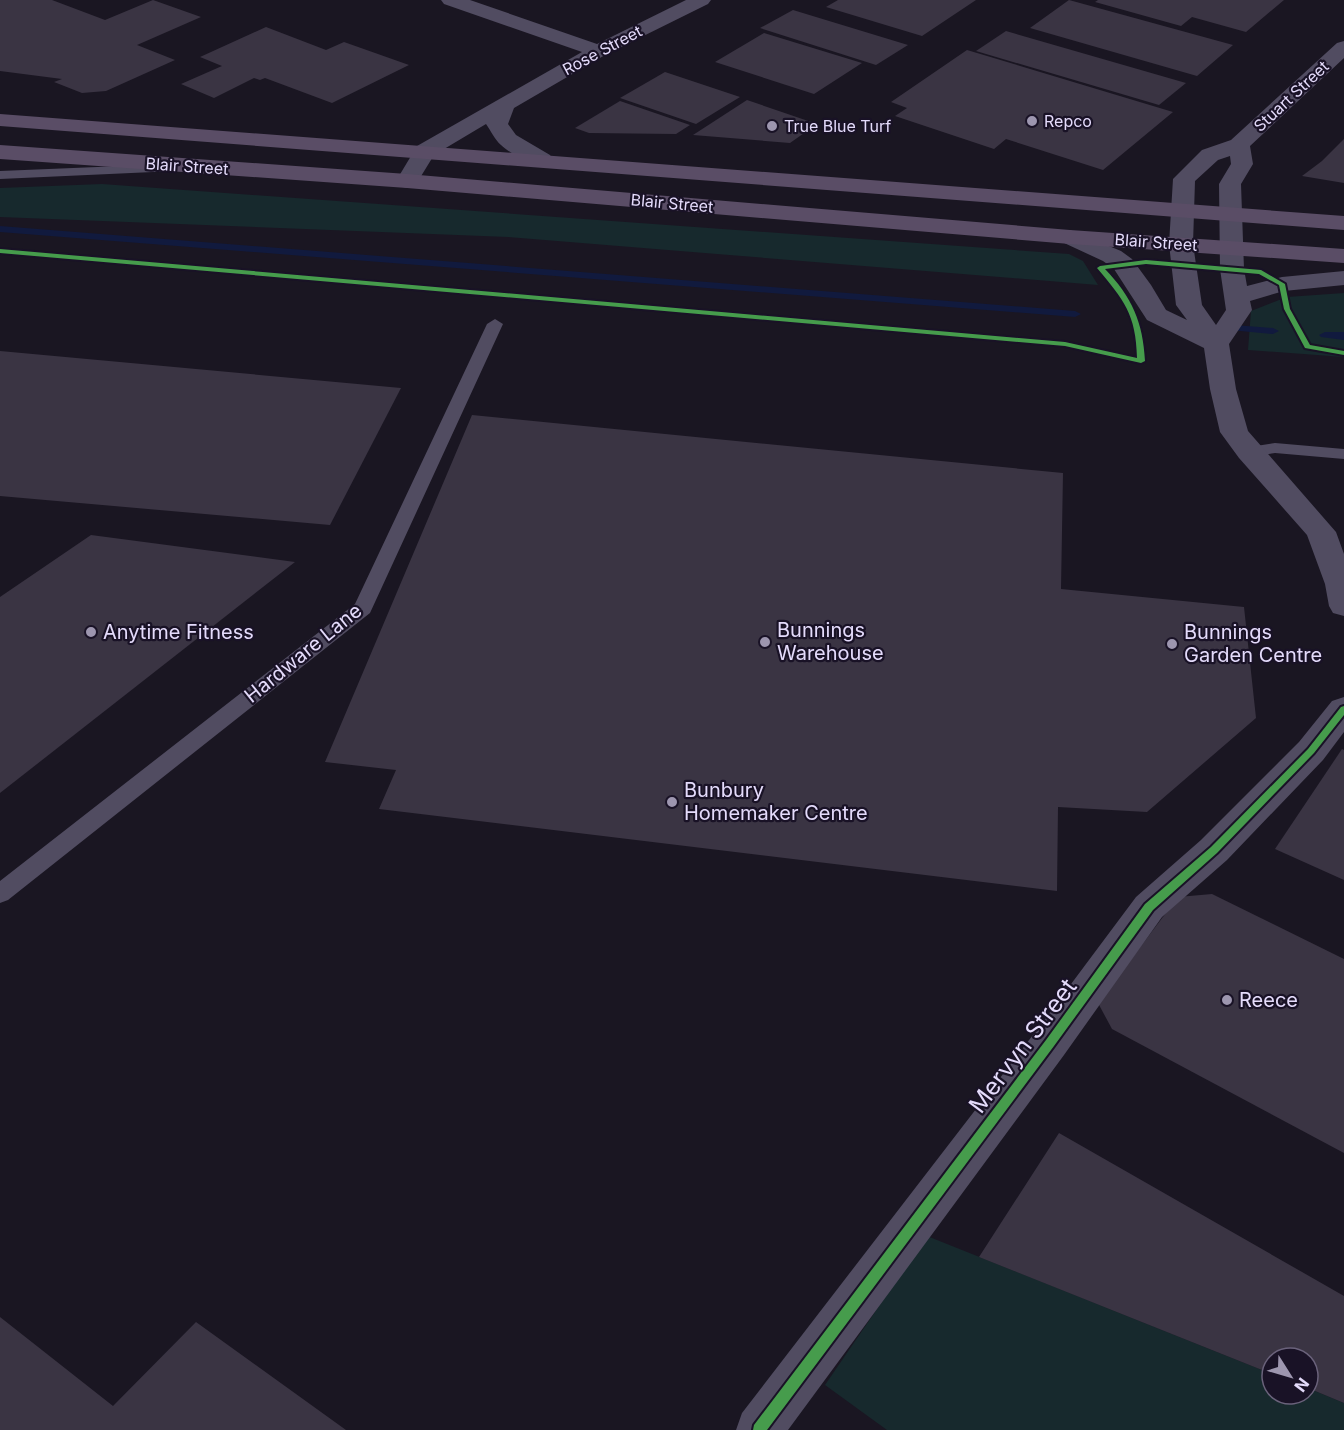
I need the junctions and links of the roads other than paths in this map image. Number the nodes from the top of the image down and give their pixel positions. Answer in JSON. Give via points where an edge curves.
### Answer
{"nodes":[{"id":1,"x":451,"y":0,"type":"edge"},
{"id":2,"x":701,"y":0,"type":"edge"},
{"id":3,"x":1344,"y":47,"type":"edge"},
{"id":4,"x":598,"y":51,"type":"junction"},
{"id":5,"x":505,"y":105,"type":"junction"},
{"id":6,"x":0,"y":120,"type":"edge"},
{"id":7,"x":1239,"y":145,"type":"junction"},
{"id":8,"x":425,"y":151,"type":"junction"},
{"id":9,"x":0,"y":152,"type":"edge"},
{"id":10,"x":542,"y":160,"type":"junction"},
{"id":11,"x":188,"y":167,"type":"junction"},
{"id":12,"x":0,"y":175,"type":"edge"},
{"id":13,"x":407,"y":181,"type":"junction"},
{"id":14,"x":1181,"y":211,"type":"junction"},
{"id":15,"x":1232,"y":214,"type":"junction"},
{"id":16,"x":1344,"y":223,"type":"edge"},
{"id":17,"x":1070,"y":237,"type":"junction"},
{"id":18,"x":1181,"y":244,"type":"junction"},
{"id":19,"x":1231,"y":248,"type":"junction"},
{"id":20,"x":1344,"y":256,"type":"edge"},
{"id":21,"x":1344,"y":278,"type":"edge"},
{"id":22,"x":1237,"y":297,"type":"junction"},
{"id":23,"x":495,"y":324,"type":"dead end"},
{"id":24,"x":1216,"y":344,"type":"junction"},
{"id":25,"x":1249,"y":452,"type":"junction"},
{"id":26,"x":1344,"y":454,"type":"edge"},
{"id":27,"x":1344,"y":606,"type":"edge"},
{"id":28,"x":1344,"y":709,"type":"edge"},
{"id":29,"x":0,"y":894,"type":"edge"},
{"id":30,"x":759,"y":1430,"type":"edge"}],
"edges":[{"from":1,"to":4,"type":"street"},
{"from":2,"to":4,"type":"street","name":"Rose Street"},
{"from":3,"to":7,"type":"street","name":"Stuart Street"},
{"from":4,"to":5,"type":"street","name":"Rose Street"},
{"from":5,"to":8,"type":"street","name":"Rose Street"},
{"from":5,"to":10,"type":"street","via":[[497,124],[502,132],[508,140]]},
{"from":6,"to":8,"type":"main road","name":"Blair Street"},
{"from":7,"to":14,"type":"street","name":"Stuart Street","via":[[1210,155],[1184,179]]},
{"from":7,"to":15,"type":"street","name":"Stuart Street","via":[[1242,164],[1230,184]]},
{"from":8,"to":10,"type":"main road","name":"Blair Street"},
{"from":8,"to":13,"type":"street","name":"Rose Street"},
{"from":9,"to":11,"type":"main road","name":"Blair Street"},
{"from":10,"to":14,"type":"main road","name":"Blair Street"},
{"from":11,"to":12,"type":"lane"},
{"from":11,"to":13,"type":"main road","name":"Blair Street"},
{"from":13,"to":17,"type":"main road","name":"Blair Street"},
{"from":14,"to":15,"type":"main road","name":"Blair Street"},
{"from":14,"to":18,"type":"street"},
{"from":15,"to":16,"type":"main road","name":"Blair Street"},
{"from":15,"to":19,"type":"street"},
{"from":17,"to":18,"type":"main road","name":"Blair Street"},
{"from":17,"to":24,"type":"street","via":[[1123,264],[1156,315]]},
{"from":18,"to":19,"type":"main road","name":"Blair Street"},
{"from":18,"to":24,"type":"street","via":[[1189,305]]},
{"from":19,"to":20,"type":"main road","name":"Blair Street"},
{"from":19,"to":22,"type":"street"},
{"from":21,"to":22,"type":"street","via":[[1282,284]]},
{"from":22,"to":24,"type":"street","via":[[1239,310]]},
{"from":23,"to":29,"type":"lane","name":"Hardware Lane","via":[[363,608]]},
{"from":24,"to":25,"type":"street","via":[[1222,389],[1234,432]]},
{"from":25,"to":26,"type":"lane","via":[[1275,448]]},
{"from":25,"to":27,"type":"street","via":[[1321,532]]},
{"from":28,"to":30,"type":"street","name":"Mervyn Street","via":[[1311,752],[1214,850],[1149,907]]}]}
